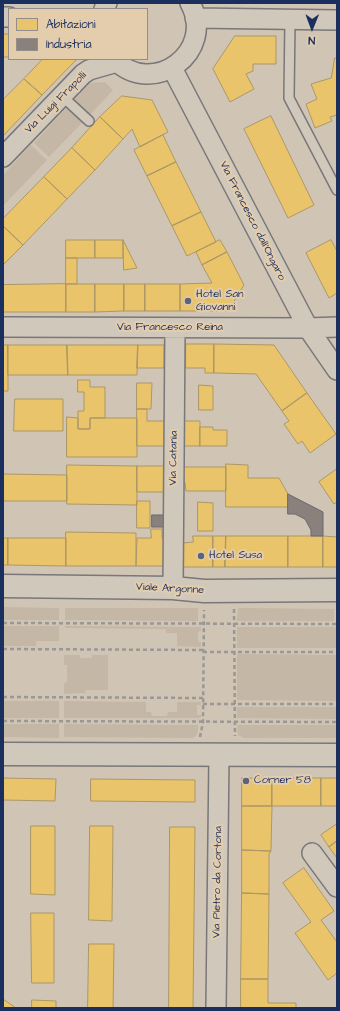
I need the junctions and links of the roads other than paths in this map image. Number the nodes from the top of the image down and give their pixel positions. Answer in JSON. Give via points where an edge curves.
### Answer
{"nodes":[{"id":1,"x":193,"y":11,"type":"edge"},
{"id":2,"x":251,"y":11,"type":"edge"},
{"id":3,"x":290,"y":19,"type":"junction"},
{"id":4,"x":337,"y":20,"type":"edge"},
{"id":5,"x":115,"y":61,"type":"edge"},
{"id":6,"x":172,"y":68,"type":"junction"},
{"id":7,"x":62,"y":96,"type":"junction"},
{"id":8,"x":89,"y":121,"type":"dead end"},
{"id":9,"x":3,"y":157,"type":"edge"},
{"id":10,"x":337,"y":190,"type":"edge"},
{"id":11,"x":3,"y":327,"type":"edge"},
{"id":12,"x":337,"y":327,"type":"edge"},
{"id":13,"x":175,"y":328,"type":"junction"},
{"id":14,"x":308,"y":328,"type":"junction"},
{"id":15,"x":337,"y":370,"type":"edge"},
{"id":16,"x":3,"y":586,"type":"edge"},
{"id":17,"x":173,"y":588,"type":"junction"},
{"id":18,"x":337,"y":590,"type":"edge"},
{"id":19,"x":3,"y":754,"type":"edge"},
{"id":20,"x":219,"y":756,"type":"junction"},
{"id":21,"x":337,"y":756,"type":"edge"},
{"id":22,"x":312,"y":853,"type":"dead end"},
{"id":23,"x":337,"y":887,"type":"edge"},
{"id":24,"x":216,"y":1008,"type":"edge"}],
"edges":[{"from":1,"to":2,"type":"street"},
{"from":1,"to":6,"type":"street","via":[[196,33],[190,50],[180,63]]},
{"from":2,"to":3,"type":"street"},
{"from":3,"to":4,"type":"street"},
{"from":3,"to":10,"type":"lane","via":[[289,98]]},
{"from":5,"to":6,"type":"street","via":[[140,73],[156,73]]},
{"from":5,"to":7,"type":"street","name":"Via Luigi Frapolli","via":[[89,70]]},
{"from":6,"to":14,"type":"street","name":"Via Francesco dall'Ongaro"},
{"from":7,"to":8,"type":"lane"},
{"from":7,"to":9,"type":"street","name":"Via Luigi Frapolli"},
{"from":11,"to":13,"type":"street","name":"Via Francesco Reina"},
{"from":12,"to":14,"type":"street","name":"Via Francesco Reina"},
{"from":13,"to":14,"type":"street","name":"Via Francesco Reina"},
{"from":13,"to":17,"type":"street","name":"Via Catania"},
{"from":14,"to":15,"type":"street","name":"Via Francesco dall'Ongaro"},
{"from":16,"to":17,"type":"street","name":"Viale Argonne"},
{"from":17,"to":18,"type":"street","name":"Viale Argonne","via":[[204,591]]},
{"from":19,"to":20,"type":"street"},
{"from":20,"to":21,"type":"street"},
{"from":20,"to":24,"type":"street","name":"Via Pietro da Cortona"},
{"from":22,"to":23,"type":"street"}]}
